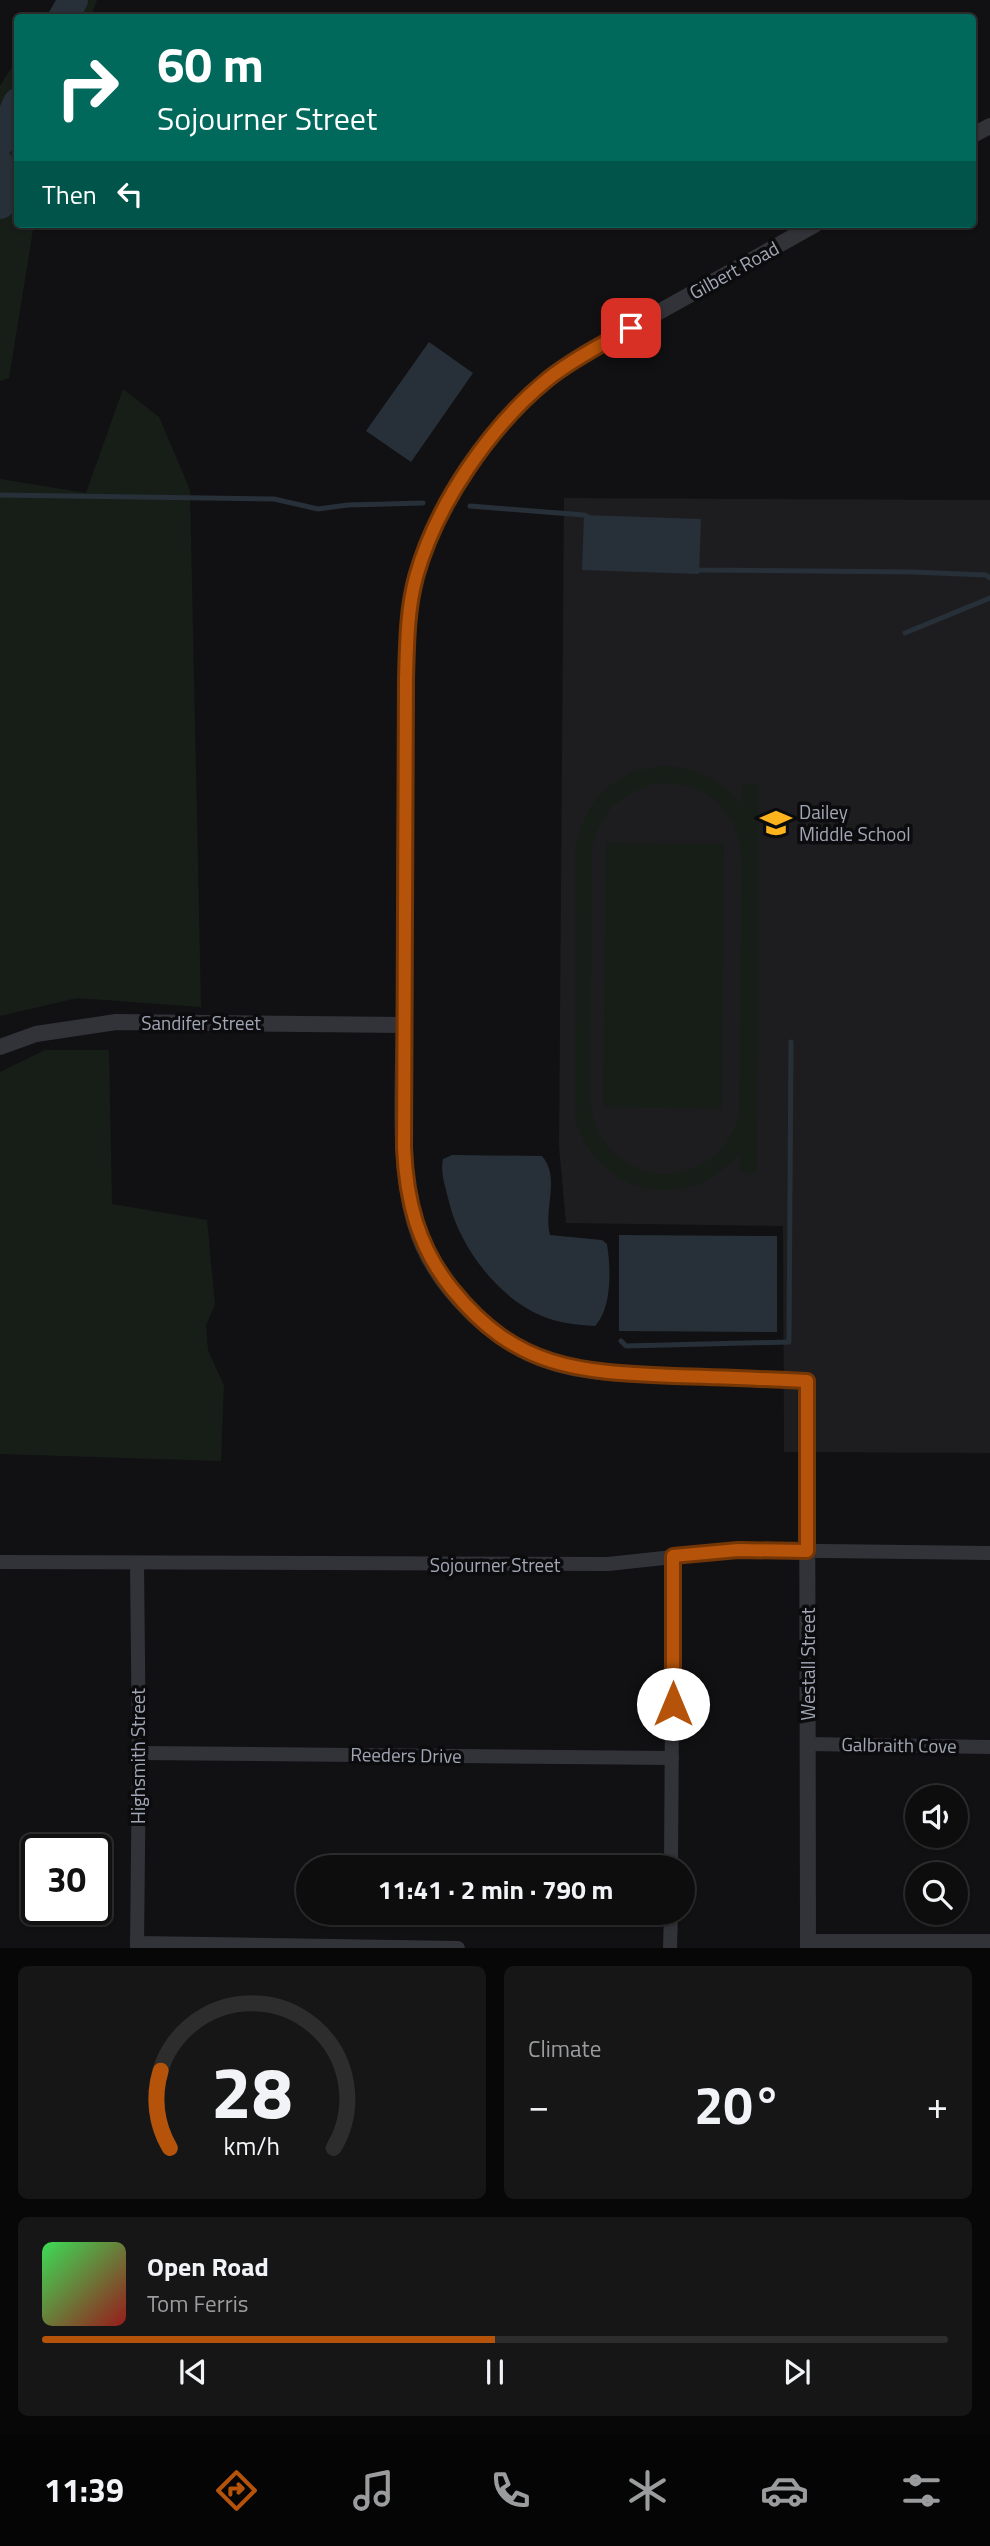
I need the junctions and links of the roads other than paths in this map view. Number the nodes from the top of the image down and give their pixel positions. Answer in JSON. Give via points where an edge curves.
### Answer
{"nodes":[{"id":1,"x":809,"y":228,"type":"edge"},
{"id":2,"x":404,"y":1025,"type":"junction"},
{"id":3,"x":0,"y":1047,"type":"edge"},
{"id":4,"x":807,"y":1381,"type":"joint"},
{"id":5,"x":807,"y":1551,"type":"junction"},
{"id":6,"x":990,"y":1553,"type":"edge"},
{"id":7,"x":673,"y":1556,"type":"junction"},
{"id":8,"x":0,"y":1562,"type":"edge"},
{"id":9,"x":137,"y":1564,"type":"junction"},
{"id":10,"x":808,"y":1744,"type":"junction"},
{"id":11,"x":990,"y":1747,"type":"edge"},
{"id":12,"x":139,"y":1753,"type":"junction"},
{"id":13,"x":672,"y":1758,"type":"junction"},
{"id":14,"x":671,"y":1855,"type":"edge"},
{"id":15,"x":671,"y":1925,"type":"edge"},
{"id":16,"x":990,"y":1941,"type":"edge"},
{"id":17,"x":137,"y":1945,"type":"edge"},
{"id":18,"x":808,"y":1945,"type":"edge"},
{"id":19,"x":458,"y":1948,"type":"edge"},
{"id":20,"x":670,"y":1948,"type":"edge"}],
"edges":[{"from":1,"to":2,"type":"street","name":"Gilbert Road","via":[[548,379],[472,460],[434,528],[416,578],[408,623]]},
{"from":2,"to":3,"type":"street","name":"Sandifer Street","via":[[116,1022],[36,1034]]},
{"from":2,"to":4,"type":"street","name":"Gilbert Road","via":[[405,1174],[415,1226],[441,1276],[482,1322],[526,1352],[588,1371]]},
{"from":4,"to":5,"type":"street","name":"Westall Street"},
{"from":5,"to":6,"type":"street","name":"Sojourner Street"},
{"from":5,"to":7,"type":"street","name":"Sojourner Street","via":[[738,1550]]},
{"from":5,"to":10,"type":"street","name":"Westall Street"},
{"from":7,"to":9,"type":"street","name":"Sojourner Street","via":[[608,1564]]},
{"from":7,"to":13,"type":"street"},
{"from":8,"to":9,"type":"street","name":"Sojourner Street"},
{"from":9,"to":12,"type":"street","name":"Highsmith Street"},
{"from":10,"to":11,"type":"street","name":"Galbraith Cove"},
{"from":10,"to":18,"type":"street","name":"Westall Street"},
{"from":12,"to":13,"type":"street","name":"Reeders Drive"},
{"from":12,"to":17,"type":"street","name":"Highsmith Street"},
{"from":13,"to":14,"type":"street"},
{"from":15,"to":20,"type":"street"},
{"from":16,"to":18,"type":"street"},
{"from":17,"to":19,"type":"street"}]}
